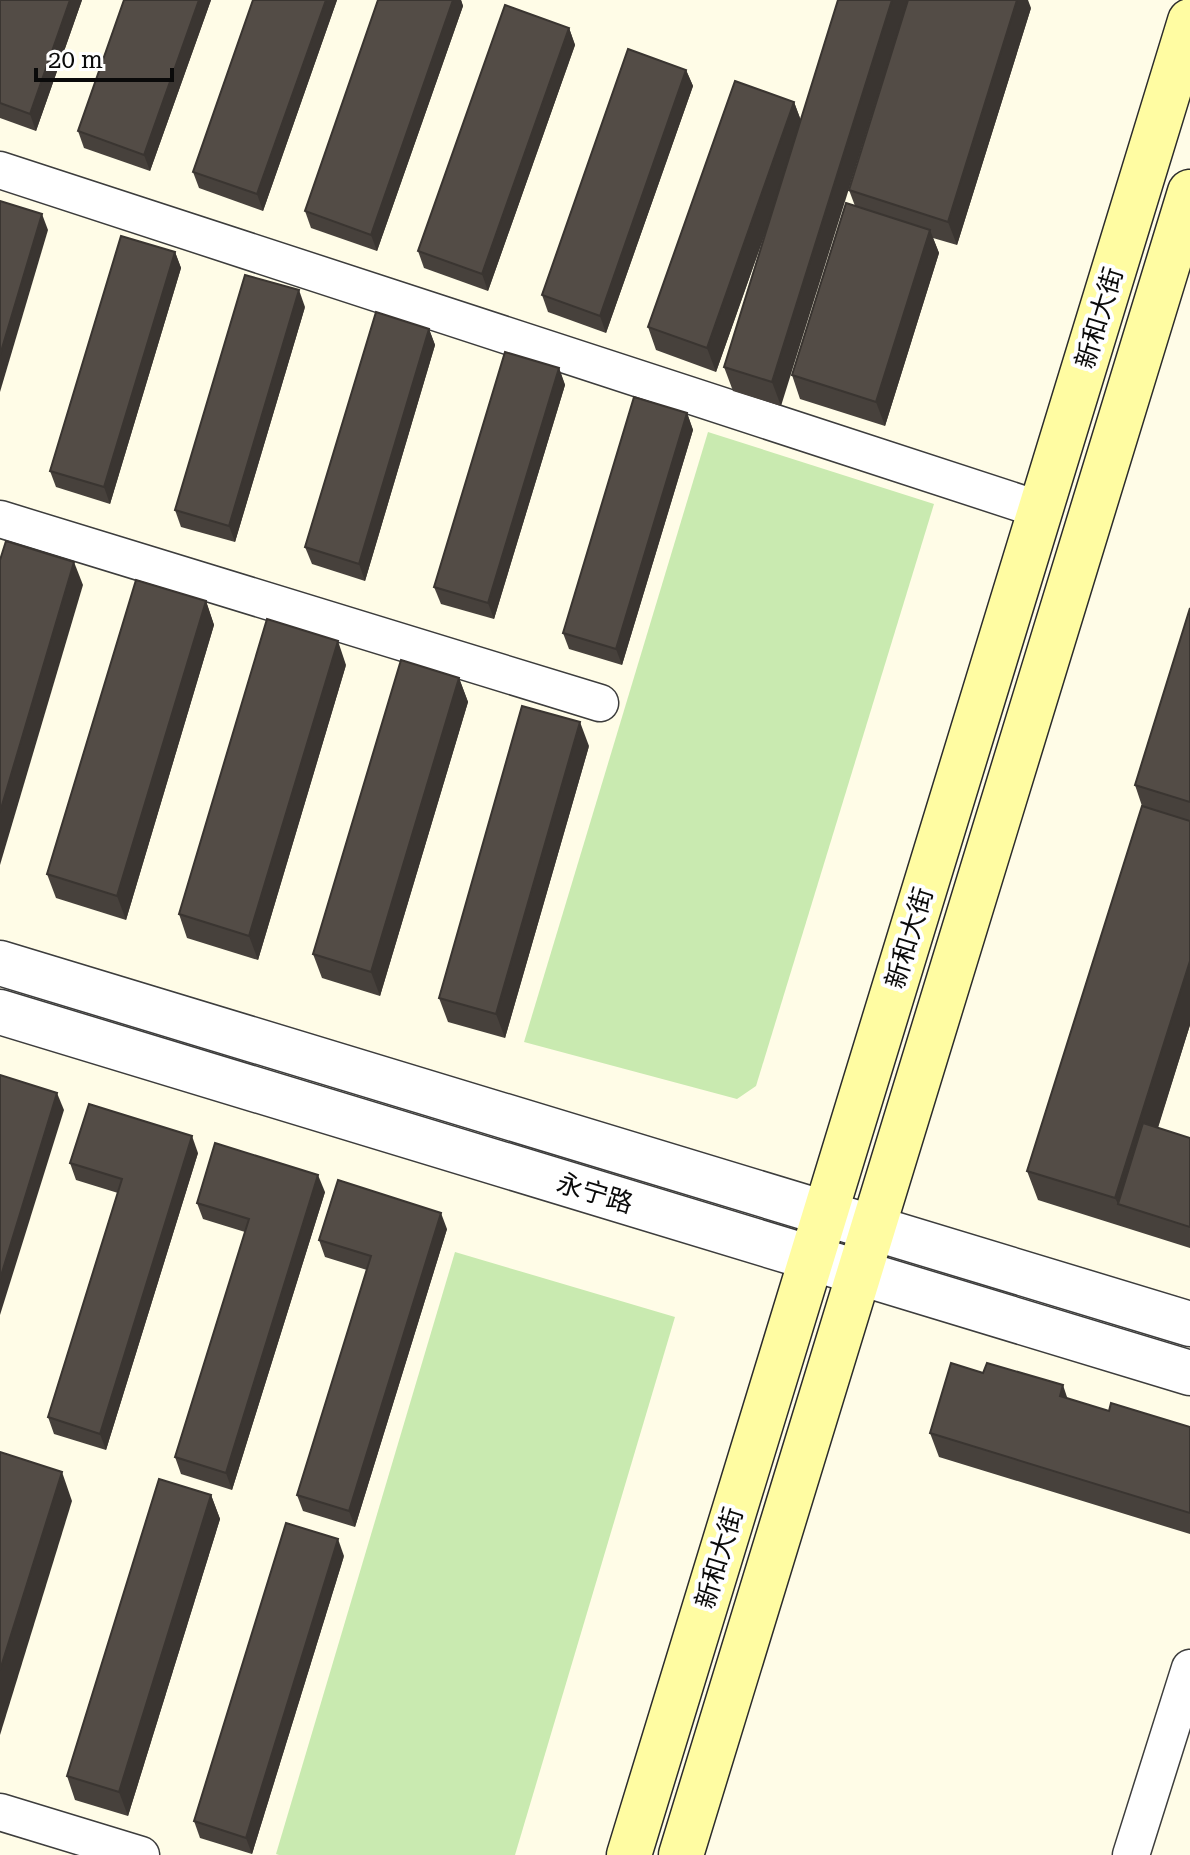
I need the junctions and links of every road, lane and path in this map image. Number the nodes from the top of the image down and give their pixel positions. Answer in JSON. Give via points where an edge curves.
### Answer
{"nodes":[{"id":1,"x":1190,"y":21,"type":"edge"},
{"id":2,"x":0,"y":170,"type":"edge"},
{"id":3,"x":1190,"y":192,"type":"edge"},
{"id":4,"x":1041,"y":510,"type":"junction"},
{"id":5,"x":0,"y":519,"type":"edge"},
{"id":6,"x":600,"y":703,"type":"dead end"},
{"id":7,"x":0,"y":963,"type":"edge"},
{"id":8,"x":0,"y":1012,"type":"edge"},
{"id":9,"x":825,"y":1213,"type":"junction"},
{"id":10,"x":874,"y":1228,"type":"junction"},
{"id":11,"x":811,"y":1259,"type":"junction"},
{"id":12,"x":859,"y":1273,"type":"junction"},
{"id":13,"x":1190,"y":1324,"type":"edge"},
{"id":14,"x":1190,"y":1373,"type":"edge"},
{"id":15,"x":1190,"y":1668,"type":"edge"},
{"id":16,"x":0,"y":1812,"type":"edge"},
{"id":17,"x":141,"y":1855,"type":"edge"},
{"id":18,"x":629,"y":1855,"type":"edge"},
{"id":19,"x":681,"y":1855,"type":"edge"},
{"id":20,"x":1131,"y":1855,"type":"edge"}],
"edges":[{"from":1,"to":4,"type":"main road","name":"新和大街"},
{"from":2,"to":4,"type":"street"},
{"from":3,"to":10,"type":"main road","name":"新和大街"},
{"from":4,"to":9,"type":"main road","name":"新和大街"},
{"from":5,"to":6,"type":"street"},
{"from":7,"to":9,"type":"street","name":"永宁路"},
{"from":8,"to":11,"type":"street","name":"永宁路"},
{"from":9,"to":10,"type":"street","name":"永宁路"},
{"from":9,"to":11,"type":"main road","name":"新和大街"},
{"from":10,"to":12,"type":"main road","name":"新和大街"},
{"from":10,"to":13,"type":"street","name":"永宁路"},
{"from":11,"to":12,"type":"street","name":"永宁路"},
{"from":11,"to":18,"type":"main road","name":"新和大街"},
{"from":12,"to":14,"type":"street","name":"永宁路"},
{"from":12,"to":19,"type":"main road","name":"新和大街"},
{"from":15,"to":20,"type":"street"},
{"from":16,"to":17,"type":"street"}]}
